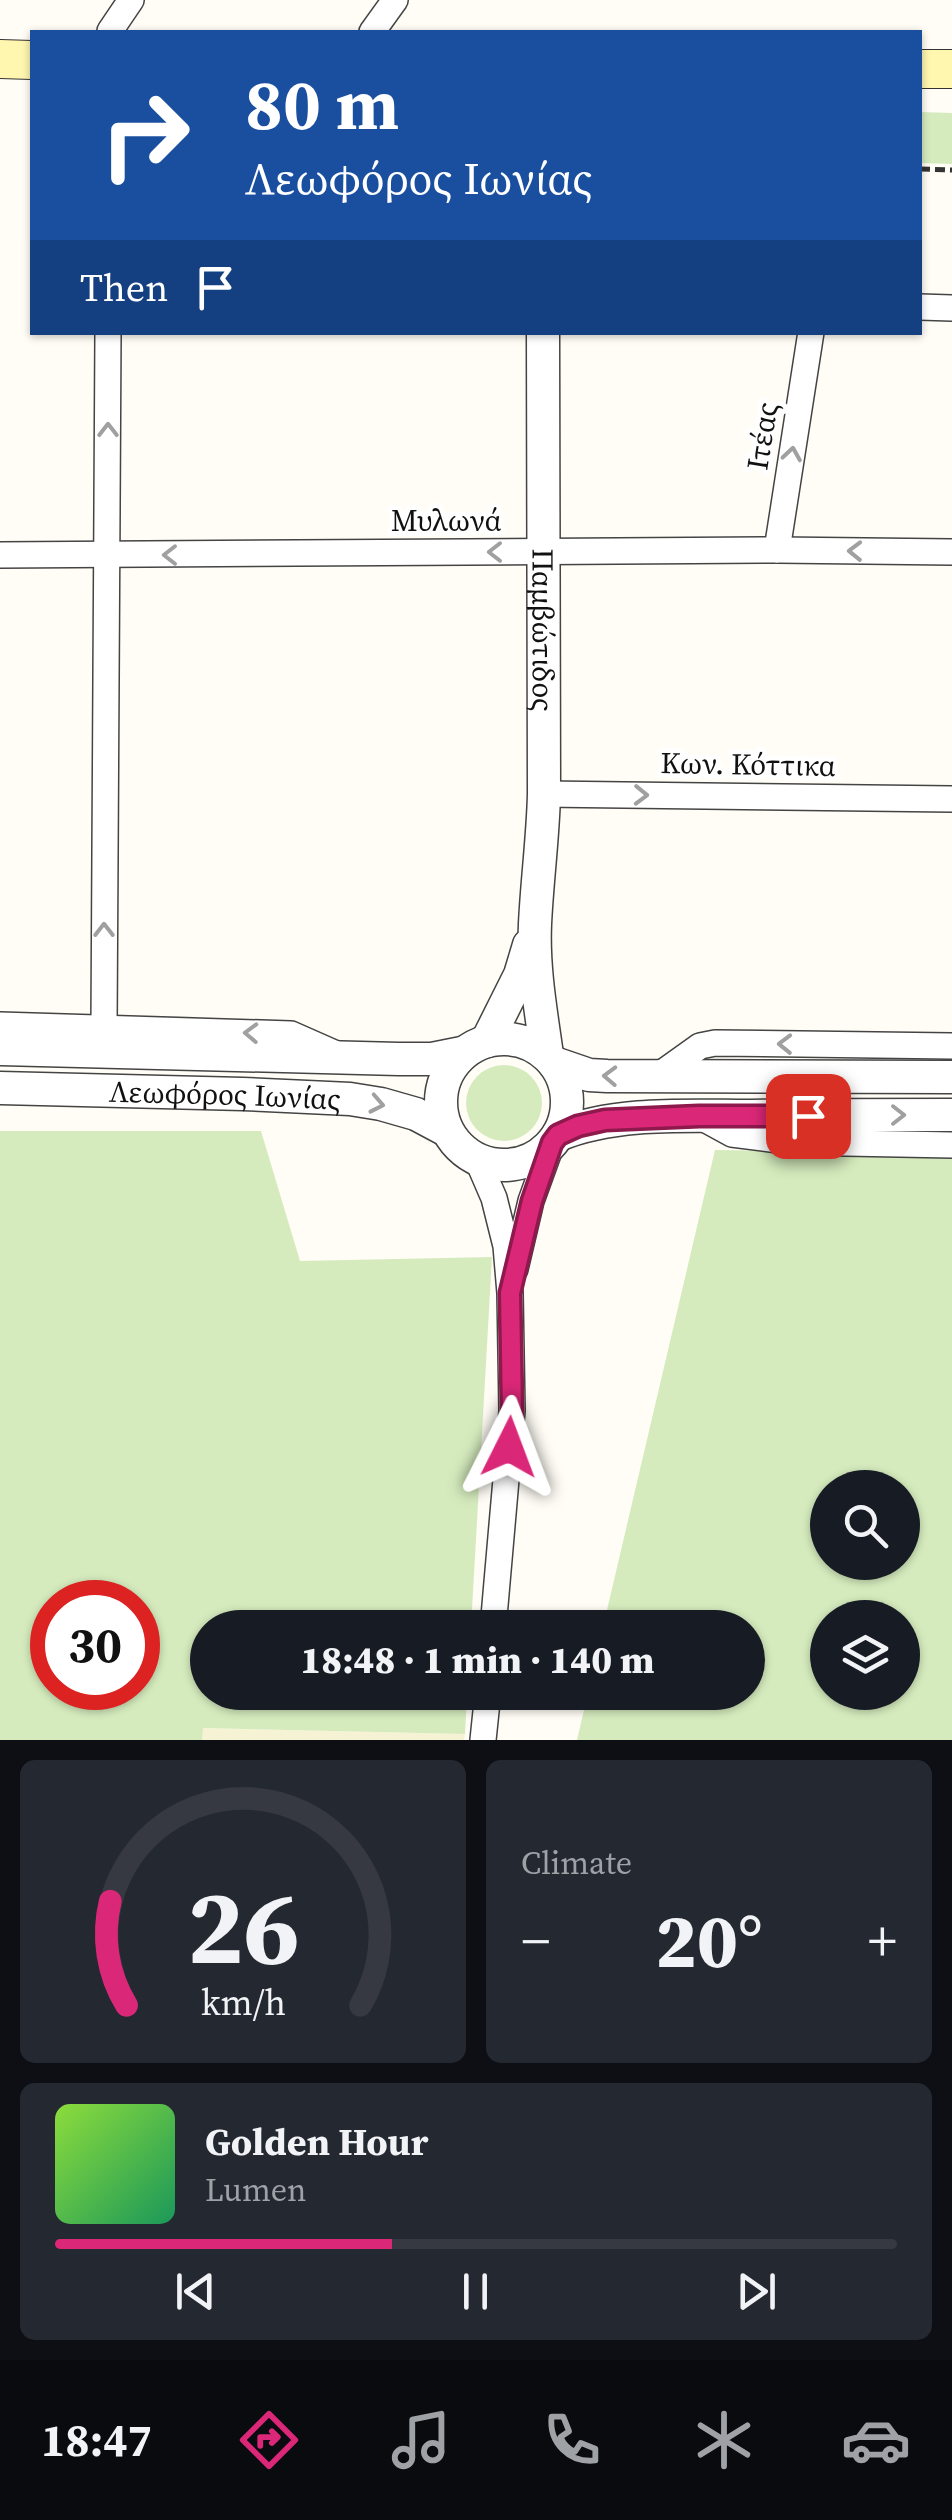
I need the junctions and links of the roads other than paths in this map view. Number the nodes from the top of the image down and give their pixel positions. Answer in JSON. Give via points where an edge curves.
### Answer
{"nodes":[{"id":1,"x":109,"y":0,"type":"edge"},
{"id":2,"x":131,"y":0,"type":"edge"},
{"id":3,"x":395,"y":0,"type":"edge"},
{"id":4,"x":110,"y":30,"type":"edge"},
{"id":5,"x":111,"y":30,"type":"edge"},
{"id":6,"x":373,"y":30,"type":"edge"},
{"id":7,"x":0,"y":59,"type":"edge"},
{"id":8,"x":30,"y":60,"type":"edge"},
{"id":9,"x":922,"y":69,"type":"edge"},
{"id":10,"x":952,"y":69,"type":"edge"},
{"id":11,"x":922,"y":306,"type":"edge"},
{"id":12,"x":952,"y":308,"type":"edge"},
{"id":13,"x":108,"y":335,"type":"edge"},
{"id":14,"x":543,"y":335,"type":"edge"},
{"id":15,"x":811,"y":335,"type":"edge"},
{"id":16,"x":777,"y":550,"type":"junction"},
{"id":17,"x":544,"y":552,"type":"junction"},
{"id":18,"x":952,"y":552,"type":"edge"},
{"id":19,"x":0,"y":555,"type":"edge"},
{"id":20,"x":107,"y":556,"type":"junction"},
{"id":21,"x":544,"y":794,"type":"junction"},
{"id":22,"x":952,"y":799,"type":"edge"},
{"id":23,"x":535,"y":927,"type":"junction"},
{"id":24,"x":0,"y":1024,"type":"edge"},
{"id":25,"x":104,"y":1028,"type":"junction"},
{"id":26,"x":952,"y":1046,"type":"edge"},
{"id":27,"x":474,"y":1047,"type":"junction"},
{"id":28,"x":0,"y":1049,"type":"edge"},
{"id":29,"x":343,"y":1058,"type":"junction"},
{"id":30,"x":551,"y":1059,"type":"junction"},
{"id":31,"x":658,"y":1076,"type":"junction"},
{"id":32,"x":952,"y":1077,"type":"edge"},
{"id":33,"x":0,"y":1088,"type":"edge"},
{"id":34,"x":952,"y":1115,"type":"edge"},
{"id":35,"x":699,"y":1116,"type":"junction"},
{"id":36,"x":446,"y":1130,"type":"junction"},
{"id":37,"x":555,"y":1139,"type":"junction"},
{"id":38,"x":952,"y":1144,"type":"edge"},
{"id":39,"x":478,"y":1161,"type":"junction"},
{"id":40,"x":510,"y":1293,"type":"junction"},
{"id":41,"x":495,"y":1610,"type":"edge"},
{"id":42,"x":486,"y":1710,"type":"edge"},
{"id":43,"x":484,"y":1740,"type":"edge"}],
"edges":[{"from":1,"to":4,"type":"street"},
{"from":2,"to":5,"type":"street"},
{"from":3,"to":6,"type":"street"},
{"from":7,"to":8,"type":"main road"},
{"from":9,"to":10,"type":"main road"},
{"from":11,"to":12,"type":"street"},
{"from":20,"to":13,"type":"street","one_way":true},
{"from":14,"to":17,"type":"street","name":"Παμβώτιδος"},
{"from":16,"to":15,"type":"street","name":"Ιτέας","one_way":true},
{"from":16,"to":17,"type":"street","name":"Μυλωνά"},
{"from":18,"to":16,"type":"street","name":"Μυλωνά","one_way":true},
{"from":17,"to":20,"type":"street","name":"Μυλωνά","one_way":true},
{"from":17,"to":21,"type":"street","name":"Παμβώτιδος"},
{"from":19,"to":20,"type":"street","name":"Μυλωνά"},
{"from":25,"to":20,"type":"street","one_way":true},
{"from":21,"to":22,"type":"street","name":"Κων. Κόττικα","one_way":true},
{"from":21,"to":23,"type":"street","name":"Παμβώτιδος"},
{"from":23,"to":27,"type":"street","name":"Παμβώτιδος","via":[[520,975]]},
{"from":23,"to":30,"type":"street","name":"Παμβώτιδος"},
{"from":24,"to":25,"type":"street","name":"Λεωφόρος Ιωνίας"},
{"from":29,"to":25,"type":"street","name":"Λεωφόρος Ιωνίας","one_way":true,"via":[[291,1034]]},
{"from":26,"to":31,"type":"street","one_way":true,"via":[[715,1043]]},
{"from":27,"to":29,"type":"street","name":"Λεωφόρος Ιωνίας","via":[[432,1059]]},
{"from":27,"to":30,"type":"street","via":[[519,1040]]},
{"from":27,"to":36,"type":"street","via":[[449,1070],[442,1089]]},
{"from":28,"to":29,"type":"street","name":"Λεωφόρος Ιωνίας"},
{"from":31,"to":30,"type":"street","one_way":true,"via":[[589,1075]]},
{"from":30,"to":37,"type":"street","via":[[567,1098]]},
{"from":31,"to":32,"type":"street"},
{"from":33,"to":36,"type":"street","name":"Λεωφόρος Ιωνίας","one_way":true,"via":[[350,1100],[416,1114]]},
{"from":35,"to":34,"type":"street","one_way":true},
{"from":35,"to":37,"type":"street","via":[[605,1120]]},
{"from":35,"to":38,"type":"street","via":[[732,1134],[793,1142]]},
{"from":36,"to":39,"type":"street"},
{"from":37,"to":39,"type":"street","via":[[518,1164]]},
{"from":37,"to":40,"type":"street"},
{"from":39,"to":40,"type":"street","via":[[506,1246]]},
{"from":40,"to":41,"type":"street","via":[[512,1411]]},
{"from":42,"to":43,"type":"street"}]}
